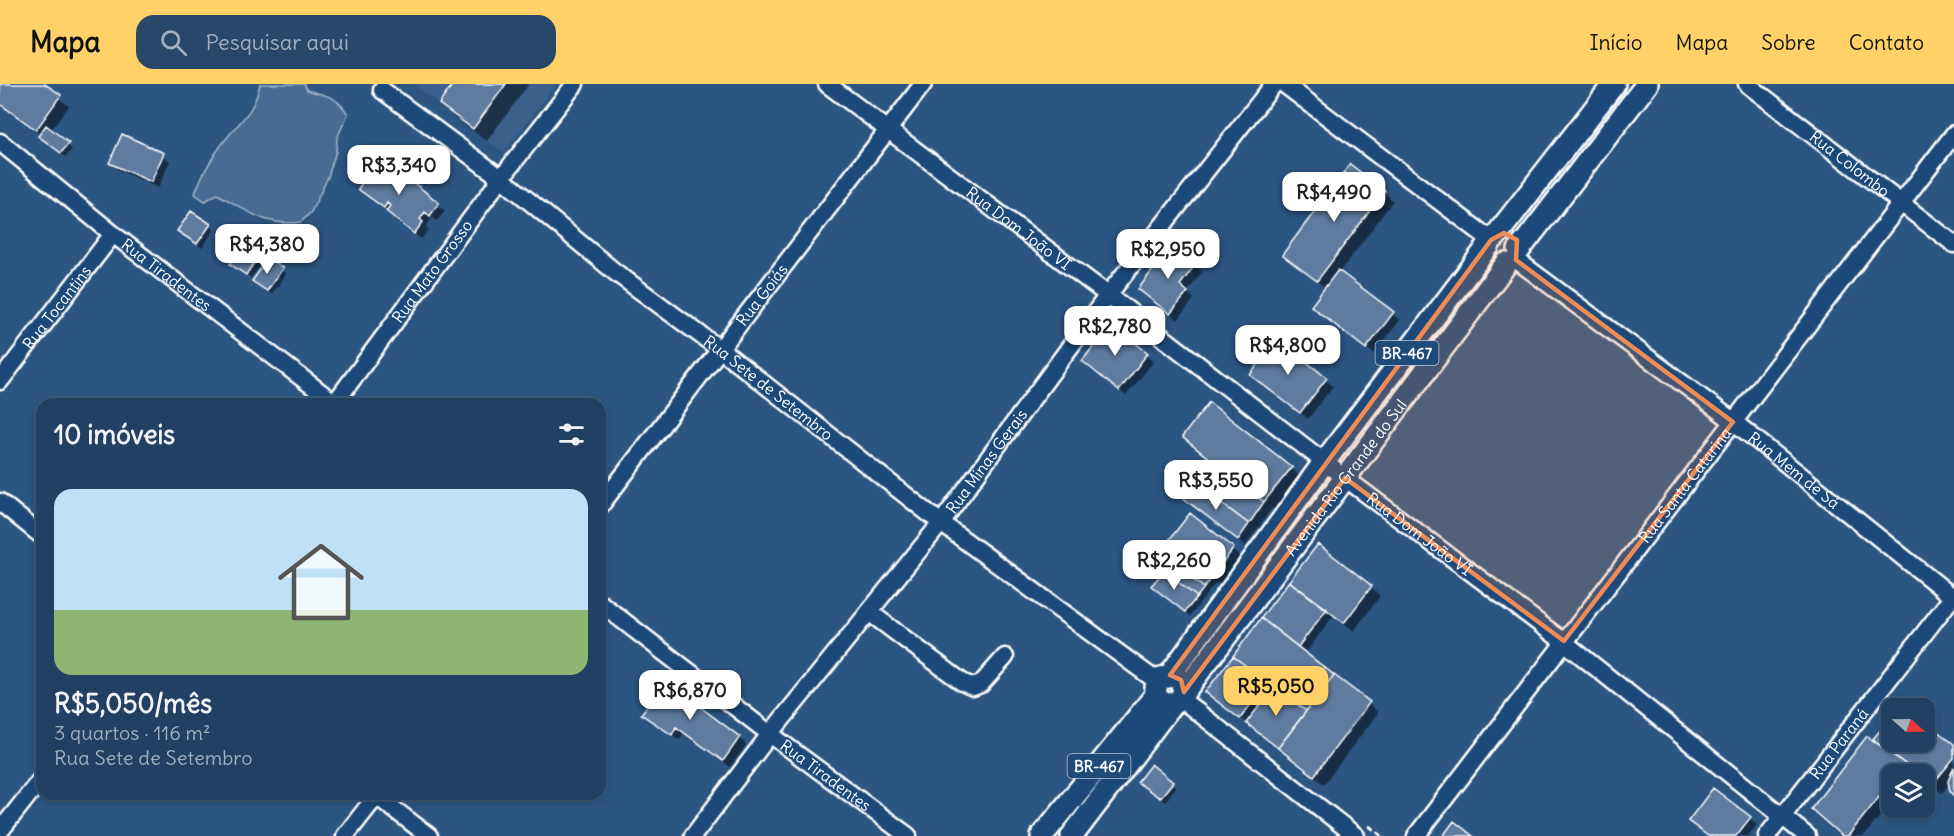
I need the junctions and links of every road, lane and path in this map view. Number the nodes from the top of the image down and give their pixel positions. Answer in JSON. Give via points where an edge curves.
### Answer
{"nodes":[{"id":1,"x":574,"y":84,"type":"edge"},
{"id":2,"x":827,"y":84,"type":"edge"},
{"id":3,"x":923,"y":84,"type":"edge"},
{"id":4,"x":1274,"y":84,"type":"edge"},
{"id":5,"x":1284,"y":84,"type":"edge"},
{"id":6,"x":1614,"y":84,"type":"edge"},
{"id":7,"x":1647,"y":84,"type":"edge"},
{"id":8,"x":1747,"y":84,"type":"edge"},
{"id":9,"x":382,"y":90,"type":"dead end"},
{"id":10,"x":887,"y":130,"type":"junction"},
{"id":11,"x":1954,"y":134,"type":"edge"},
{"id":12,"x":0,"y":142,"type":"edge"},
{"id":13,"x":501,"y":178,"type":"junction"},
{"id":14,"x":1901,"y":202,"type":"junction"},
{"id":15,"x":113,"y":234,"type":"junction"},
{"id":16,"x":1492,"y":240,"type":"junction"},
{"id":17,"x":1954,"y":244,"type":"edge"},
{"id":18,"x":1514,"y":257,"type":"junction"},
{"id":19,"x":1108,"y":295,"type":"junction"},
{"id":20,"x":721,"y":350,"type":"junction"},
{"id":21,"x":0,"y":381,"type":"edge"},
{"id":22,"x":328,"y":398,"type":"edge"},
{"id":23,"x":339,"y":398,"type":"edge"},
{"id":24,"x":1733,"y":422,"type":"junction"},
{"id":25,"x":1325,"y":461,"type":"junction"},
{"id":26,"x":1345,"y":478,"type":"junction"},
{"id":27,"x":606,"y":498,"type":"edge"},
{"id":28,"x":0,"y":502,"type":"edge"},
{"id":29,"x":941,"y":523,"type":"junction"},
{"id":30,"x":36,"y":531,"type":"edge"},
{"id":31,"x":1954,"y":597,"type":"edge"},
{"id":32,"x":606,"y":608,"type":"edge"},
{"id":33,"x":869,"y":612,"type":"junction"},
{"id":34,"x":1564,"y":641,"type":"junction"},
{"id":35,"x":1005,"y":657,"type":"dead end"},
{"id":36,"x":1170,"y":691,"type":"junction"},
{"id":37,"x":770,"y":734,"type":"junction"},
{"id":38,"x":36,"y":786,"type":"edge"},
{"id":39,"x":372,"y":800,"type":"edge"},
{"id":40,"x":384,"y":800,"type":"edge"},
{"id":41,"x":1782,"y":817,"type":"junction"},
{"id":42,"x":0,"y":831,"type":"edge"},
{"id":43,"x":345,"y":836,"type":"edge"},
{"id":44,"x":429,"y":836,"type":"edge"},
{"id":45,"x":693,"y":836,"type":"edge"},
{"id":46,"x":908,"y":836,"type":"edge"},
{"id":47,"x":1042,"y":836,"type":"edge"},
{"id":48,"x":1071,"y":836,"type":"edge"},
{"id":49,"x":1356,"y":836,"type":"edge"},
{"id":50,"x":1416,"y":836,"type":"edge"},
{"id":51,"x":1767,"y":836,"type":"edge"},
{"id":52,"x":1807,"y":836,"type":"edge"}],
"edges":[{"from":1,"to":13,"type":"street","name":"Rua Mato Grosso"},
{"from":2,"to":10,"type":"street","name":"Rua Dom João VI"},
{"from":3,"to":10,"type":"street","name":"Rua Goiás"},
{"from":4,"to":19,"type":"street","name":"Rua Minas Gerais"},
{"from":5,"to":16,"type":"street"},
{"from":6,"to":16,"type":"main road","name":"Avenida Rio Grande do Sul","number":"BR-467"},
{"from":7,"to":18,"type":"main road","name":"Avenida Rio Grande do Sul","number":"BR-467"},
{"from":8,"to":14,"type":"street","name":"Rua Colombo"},
{"from":9,"to":13,"type":"street","name":"Rua Sete de Setembro"},
{"from":10,"to":19,"type":"street","name":"Rua Dom João VI"},
{"from":10,"to":20,"type":"street","name":"Rua Goiás"},
{"from":11,"to":14,"type":"street","name":"Rua Santa Catarina"},
{"from":12,"to":15,"type":"street","name":"Rua Tiradentes"},
{"from":13,"to":20,"type":"street","name":"Rua Sete de Setembro","via":[[615,272]]},
{"from":13,"to":23,"type":"street","name":"Rua Mato Grosso"},
{"from":14,"to":17,"type":"street","name":"Rua Colombo"},
{"from":14,"to":24,"type":"street","name":"Rua Santa Catarina"},
{"from":15,"to":21,"type":"street","name":"Rua Tocantins"},
{"from":15,"to":22,"type":"street","name":"Rua Tiradentes"},
{"from":16,"to":18,"type":"main road","via":[[1493,259],[1501,263]]},
{"from":16,"to":25,"type":"main road","name":"Avenida Rio Grande do Sul","number":"BR-467"},
{"from":18,"to":24,"type":"street","name":"Rua Mem de Sá"},
{"from":18,"to":26,"type":"main road","name":"Avenida Rio Grande do Sul","number":"BR-467"},
{"from":19,"to":25,"type":"street","name":"Rua Dom João VI"},
{"from":19,"to":29,"type":"street","name":"Rua Minas Gerais"},
{"from":20,"to":27,"type":"street","name":"Rua Goiás"},
{"from":20,"to":29,"type":"street","name":"Rua Sete de Setembro"},
{"from":24,"to":31,"type":"street","name":"Rua Mem de Sá"},
{"from":24,"to":34,"type":"street","name":"Rua Santa Catarina"},
{"from":25,"to":26,"type":"street","name":"Rua Dom João VI"},
{"from":25,"to":36,"type":"main road","name":"Avenida Rio Grande do Sul","number":"BR-467"},
{"from":26,"to":34,"type":"street","name":"Rua Dom João VI"},
{"from":26,"to":36,"type":"main road","name":"Avenida Rio Grande do Sul","number":"BR-467"},
{"from":28,"to":30,"type":"street"},
{"from":29,"to":33,"type":"street","name":"Rua Minas Gerais"},
{"from":29,"to":36,"type":"street","name":"Rua Sete de Setembro"},
{"from":31,"to":41,"type":"street","name":"Rua Paraná"},
{"from":32,"to":37,"type":"street","name":"Rua Tiradentes"},
{"from":33,"to":35,"type":"street","via":[[972,687],[981,684]]},
{"from":33,"to":37,"type":"street","name":"Rua Minas Gerais"},
{"from":34,"to":41,"type":"street","name":"Rua Dom João VI"},
{"from":34,"to":50,"type":"street","name":"Rua Santa Catarina"},
{"from":36,"to":47,"type":"main road","name":"Avenida Rio Grande do Sul","number":"BR-467"},
{"from":36,"to":48,"type":"main road","name":"Avenida Rio Grande do Sul","number":"BR-467"},
{"from":36,"to":49,"type":"street","name":"Rua Sete de Setembro"},
{"from":37,"to":45,"type":"street","name":"Rua Minas Gerais"},
{"from":37,"to":46,"type":"street","name":"Rua Tiradentes"},
{"from":38,"to":42,"type":"street"},
{"from":39,"to":43,"type":"street"},
{"from":40,"to":44,"type":"street"},
{"from":41,"to":51,"type":"street","name":"Rua Paraná"},
{"from":41,"to":52,"type":"street","name":"Rua Dom João VI"}]}
